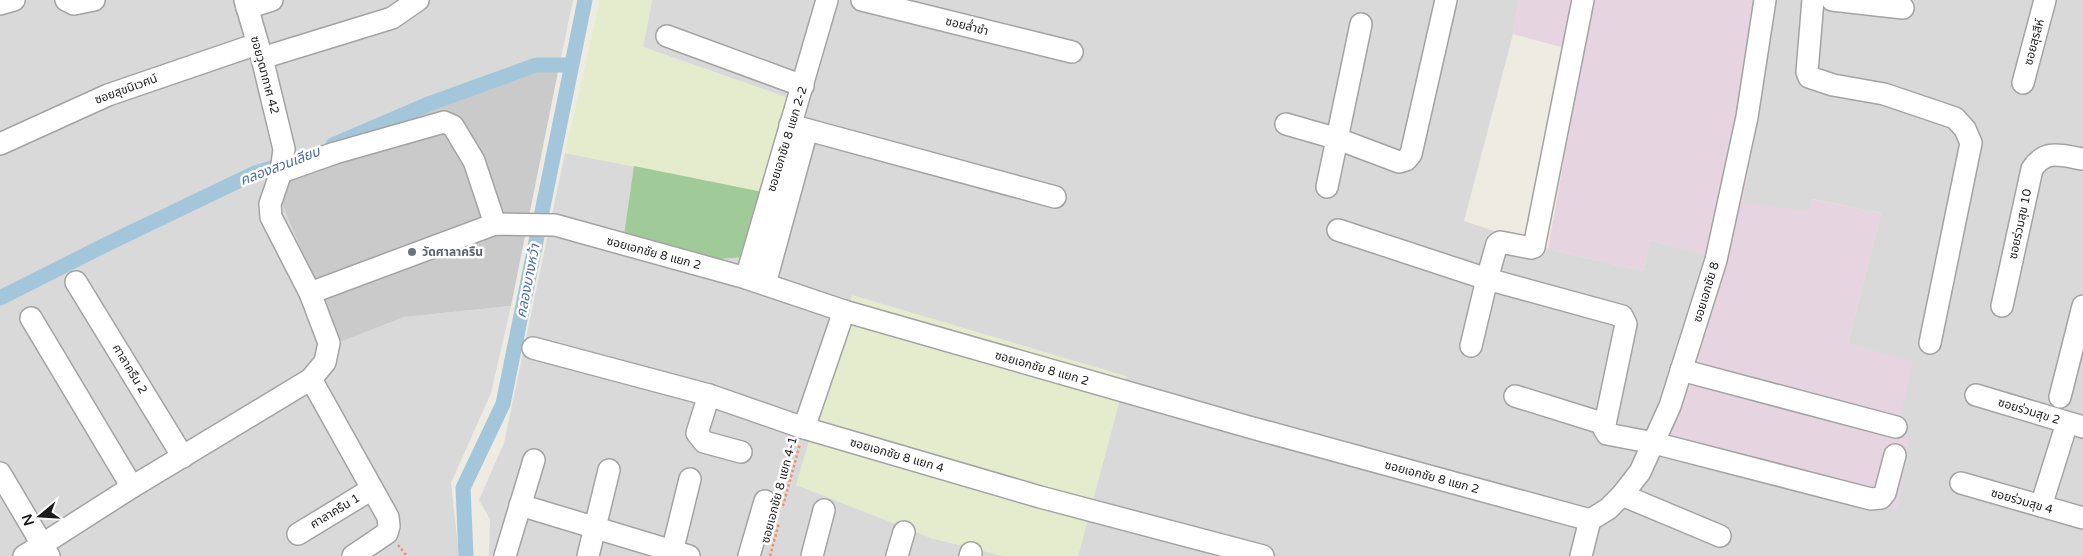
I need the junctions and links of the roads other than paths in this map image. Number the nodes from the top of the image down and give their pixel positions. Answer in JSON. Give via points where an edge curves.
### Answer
{"nodes":[{"id":1,"x":14,"y":0,"type":"edge"},
{"id":2,"x":66,"y":0,"type":"edge"},
{"id":3,"x":94,"y":0,"type":"edge"},
{"id":4,"x":272,"y":0,"type":"edge"},
{"id":5,"x":418,"y":0,"type":"edge"},
{"id":6,"x":827,"y":0,"type":"edge"},
{"id":7,"x":862,"y":0,"type":"edge"},
{"id":8,"x":1446,"y":0,"type":"edge"},
{"id":9,"x":1583,"y":0,"type":"edge"},
{"id":10,"x":1765,"y":0,"type":"edge"},
{"id":11,"x":1813,"y":0,"type":"edge"},
{"id":12,"x":1832,"y":0,"type":"edge"},
{"id":13,"x":2045,"y":0,"type":"edge"},
{"id":14,"x":0,"y":4,"type":"edge"},
{"id":15,"x":246,"y":4,"type":"edge"},
{"id":16,"x":1903,"y":8,"type":"dead end"},
{"id":17,"x":1361,"y":24,"type":"dead end"},
{"id":18,"x":667,"y":36,"type":"dead end"},
{"id":19,"x":259,"y":51,"type":"junction"},
{"id":20,"x":1072,"y":52,"type":"dead end"},
{"id":21,"x":2023,"y":83,"type":"dead end"},
{"id":22,"x":802,"y":86,"type":"junction"},
{"id":23,"x":1286,"y":124,"type":"dead end"},
{"id":24,"x":799,"y":127,"type":"junction"},
{"id":25,"x":1338,"y":139,"type":"junction"},
{"id":26,"x":0,"y":144,"type":"edge"},
{"id":27,"x":2083,"y":159,"type":"edge"},
{"id":28,"x":282,"y":163,"type":"junction"},
{"id":29,"x":1328,"y":187,"type":"dead end"},
{"id":30,"x":1055,"y":196,"type":"dead end"},
{"id":31,"x":495,"y":224,"type":"junction"},
{"id":32,"x":1338,"y":230,"type":"dead end"},
{"id":33,"x":1487,"y":279,"type":"junction"},
{"id":34,"x":755,"y":281,"type":"junction"},
{"id":35,"x":76,"y":282,"type":"dead end"},
{"id":36,"x":310,"y":293,"type":"junction"},
{"id":37,"x":2002,"y":306,"type":"dead end"},
{"id":38,"x":2082,"y":311,"type":"edge"},
{"id":39,"x":844,"y":312,"type":"junction"},
{"id":40,"x":31,"y":318,"type":"dead end"},
{"id":41,"x":1930,"y":343,"type":"dead end"},
{"id":42,"x":1471,"y":346,"type":"dead end"},
{"id":43,"x":533,"y":348,"type":"dead end"},
{"id":44,"x":1681,"y":370,"type":"junction"},
{"id":45,"x":311,"y":379,"type":"junction"},
{"id":46,"x":709,"y":395,"type":"junction"},
{"id":47,"x":1976,"y":395,"type":"dead end"},
{"id":48,"x":1515,"y":396,"type":"dead end"},
{"id":49,"x":2060,"y":397,"type":"dead end"},
{"id":50,"x":1605,"y":424,"type":"junction"},
{"id":51,"x":2075,"y":425,"type":"edge"},
{"id":52,"x":1896,"y":427,"type":"dead end"},
{"id":53,"x":804,"y":428,"type":"junction"},
{"id":54,"x":1654,"y":443,"type":"junction"},
{"id":55,"x":741,"y":452,"type":"dead end"},
{"id":56,"x":1895,"y":455,"type":"dead end"},
{"id":57,"x":183,"y":457,"type":"junction"},
{"id":58,"x":534,"y":460,"type":"dead end"},
{"id":59,"x":609,"y":470,"type":"dead end"},
{"id":60,"x":0,"y":473,"type":"edge"},
{"id":61,"x":690,"y":479,"type":"dead end"},
{"id":62,"x":1961,"y":483,"type":"dead end"},
{"id":63,"x":132,"y":488,"type":"junction"},
{"id":64,"x":372,"y":489,"type":"junction"},
{"id":65,"x":1622,"y":494,"type":"junction"},
{"id":66,"x":520,"y":505,"type":"junction"},
{"id":67,"x":774,"y":506,"type":"road end"},
{"id":68,"x":2041,"y":506,"type":"junction"},
{"id":69,"x":824,"y":510,"type":"dead end"},
{"id":70,"x":2083,"y":518,"type":"edge"},
{"id":71,"x":1590,"y":520,"type":"junction"},
{"id":72,"x":595,"y":528,"type":"junction"},
{"id":73,"x":904,"y":532,"type":"dead end"},
{"id":74,"x":298,"y":534,"type":"dead end"},
{"id":75,"x":1720,"y":536,"type":"dead end"},
{"id":76,"x":46,"y":550,"type":"edge"},
{"id":77,"x":677,"y":554,"type":"edge"},
{"id":78,"x":24,"y":556,"type":"edge"},
{"id":79,"x":353,"y":556,"type":"edge"},
{"id":80,"x":505,"y":556,"type":"edge"},
{"id":81,"x":588,"y":556,"type":"edge"},
{"id":82,"x":749,"y":556,"type":"edge"},
{"id":83,"x":812,"y":556,"type":"edge"},
{"id":84,"x":897,"y":556,"type":"edge"},
{"id":85,"x":1263,"y":556,"type":"edge"},
{"id":86,"x":1581,"y":556,"type":"edge"}],
"edges":[{"from":1,"to":14,"type":"street"},
{"from":2,"to":3,"type":"street","via":[[74,4]]},
{"from":4,"to":15,"type":"street"},
{"from":5,"to":19,"type":"street","name":"ซอยสุขนิเวศน์","via":[[392,18]]},
{"from":6,"to":22,"type":"street","name":"ซอยเอกชัย 8 แยก 2-2"},
{"from":7,"to":20,"type":"street","name":"ซอยล่ำชำ"},
{"from":8,"to":25,"type":"street","via":[[1411,154],[1399,162]]},
{"from":9,"to":33,"type":"street","via":[[1536,244],[1531,248],[1503,242],[1497,244]]},
{"from":10,"to":44,"type":"street","name":"ซอยเอกชัย 8","via":[[1747,118],[1716,260]]},
{"from":11,"to":41,"type":"street","via":[[1809,77],[1884,94],[1955,118],[1965,129],[1970,143]]},
{"from":12,"to":16,"type":"street"},
{"from":13,"to":21,"type":"street","name":"ซอยสุรสีห์"},
{"from":15,"to":19,"type":"street","name":"ซอยวุฒากาศ 42"},
{"from":17,"to":25,"type":"street"},
{"from":18,"to":22,"type":"street"},
{"from":19,"to":26,"type":"street","name":"ซอยสุขนิเวศน์","via":[[108,95]]},
{"from":19,"to":28,"type":"street","name":"ซอยวุฒากาศ 42"},
{"from":22,"to":24,"type":"street","name":"ซอยเอกชัย 8 แยก 2-2"},
{"from":23,"to":25,"type":"street"},
{"from":24,"to":30,"type":"street"},
{"from":24,"to":34,"type":"street","name":"ซอยเอกชัย 8 แยก 2-2"},
{"from":25,"to":29,"type":"street"},
{"from":27,"to":37,"type":"street","name":"ซอยร่วมสุข 10","via":[[2052,154],[2039,159],[2032,169]]},
{"from":28,"to":31,"type":"street","via":[[448,123],[474,162]]},
{"from":28,"to":36,"type":"street","via":[[270,204],[271,216]]},
{"from":31,"to":34,"type":"street","name":"ซอยเอกชัย 8 แยก 2","via":[[555,225]]},
{"from":31,"to":36,"type":"street"},
{"from":32,"to":33,"type":"street"},
{"from":33,"to":42,"type":"street"},
{"from":33,"to":50,"type":"street","via":[[1625,319]]},
{"from":34,"to":39,"type":"street","name":"ซอยเอกชัย 8 แยก 2"},
{"from":35,"to":57,"type":"street","name":"ศาลาครืน 2"},
{"from":36,"to":45,"type":"street","via":[[330,343],[325,362]]},
{"from":38,"to":49,"type":"street"},
{"from":39,"to":53,"type":"street"},
{"from":39,"to":71,"type":"street","name":"ซอยเอกชัย 8 แยก 2"},
{"from":40,"to":63,"type":"street"},
{"from":43,"to":46,"type":"street","name":"ซอยเอกชัย 8 แยก 4"},
{"from":44,"to":52,"type":"street"},
{"from":44,"to":54,"type":"street","name":"ซอยเอกชัย 8"},
{"from":45,"to":57,"type":"street"},
{"from":45,"to":64,"type":"street"},
{"from":46,"to":53,"type":"street","name":"ซอยเอกชัย 8 แยก 4"},
{"from":46,"to":55,"type":"street","via":[[697,433],[700,439]]},
{"from":47,"to":51,"type":"street","name":"ซอยร่วมสุข 2"},
{"from":48,"to":50,"type":"street"},
{"from":50,"to":54,"type":"street","via":[[1607,434]]},
{"from":51,"to":68,"type":"street"},
{"from":53,"to":85,"type":"street","name":"ซอยเอกชัย 8 แยก 4","via":[[1040,497]]},
{"from":54,"to":56,"type":"street","via":[[1871,499],[1881,498],[1885,493]]},
{"from":54,"to":65,"type":"street","name":"ซอยเอกชัย 8","via":[[1640,472]]},
{"from":57,"to":63,"type":"street"},
{"from":58,"to":66,"type":"street"},
{"from":59,"to":72,"type":"street"},
{"from":60,"to":76,"type":"street"},
{"from":61,"to":77,"type":"street"},
{"from":62,"to":68,"type":"street","name":"ซอยร่วมสุข 4"},
{"from":63,"to":76,"type":"street"},
{"from":64,"to":74,"type":"street","name":"ศาลาครืน 1"},
{"from":64,"to":79,"type":"street","via":[[388,517],[389,526],[387,532]]},
{"from":65,"to":71,"type":"street","name":"ซอยเอกชัย 8","via":[[1608,509]]},
{"from":65,"to":75,"type":"street"},
{"from":66,"to":72,"type":"street"},
{"from":66,"to":80,"type":"street"},
{"from":67,"to":82,"type":"street"},
{"from":68,"to":70,"type":"street","name":"ซอยร่วมสุข 4"},
{"from":69,"to":83,"type":"street"},
{"from":71,"to":86,"type":"street"},
{"from":72,"to":77,"type":"street"},
{"from":72,"to":81,"type":"street"},
{"from":73,"to":84,"type":"street"},
{"from":76,"to":78,"type":"street"}]}
